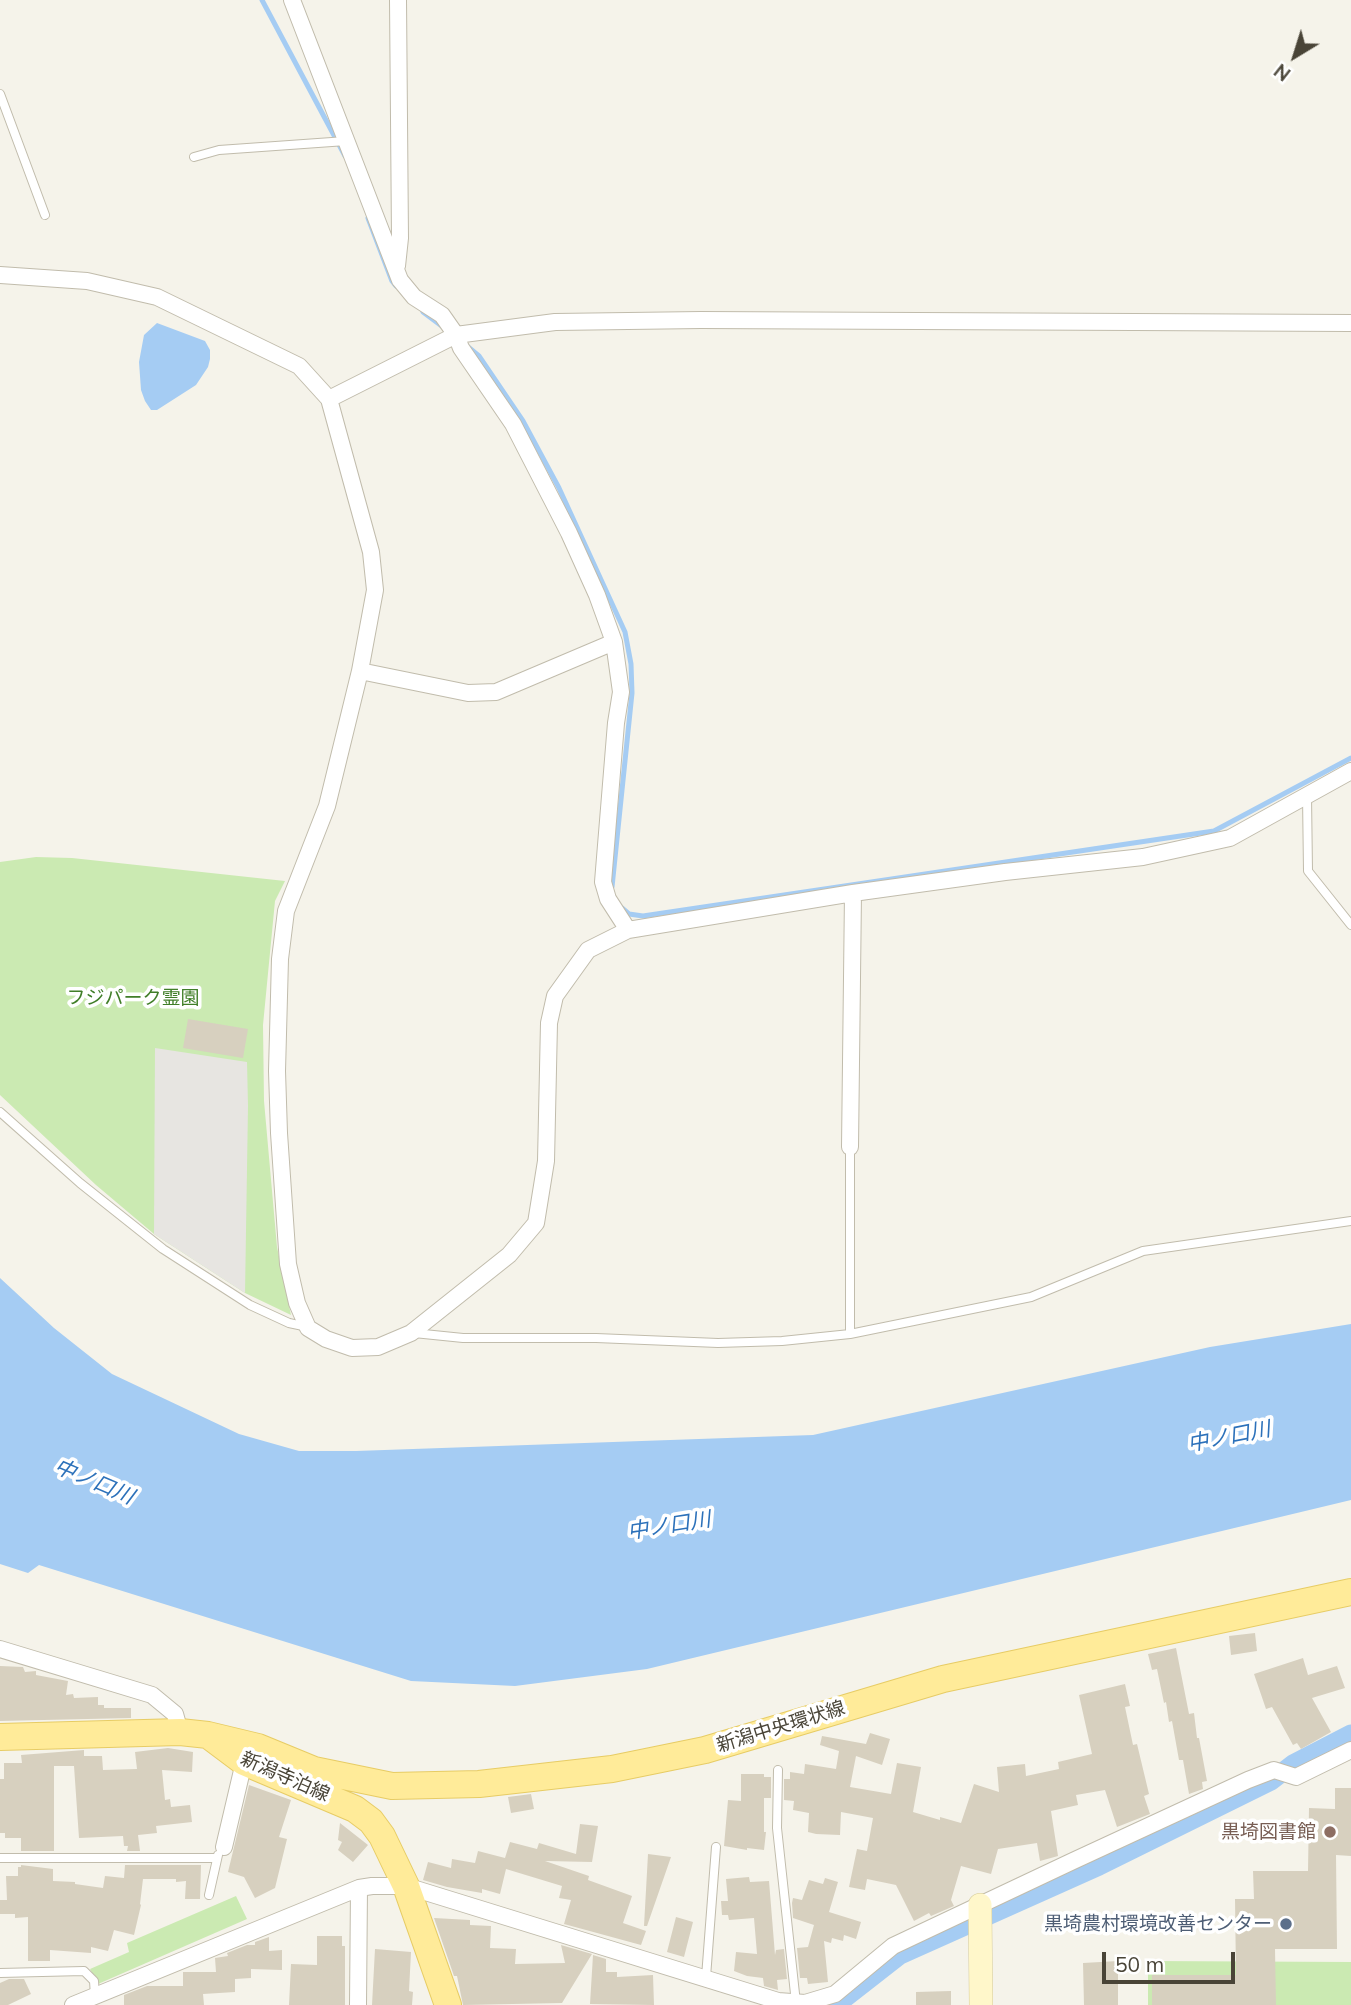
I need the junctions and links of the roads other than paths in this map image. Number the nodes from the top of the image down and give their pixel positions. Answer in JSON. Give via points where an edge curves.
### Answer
{"nodes":[{"id":1,"x":292,"y":0,"type":"edge"},
{"id":2,"x":398,"y":0,"type":"edge"},
{"id":3,"x":0,"y":94,"type":"edge"},
{"id":4,"x":346,"y":141,"type":"junction"},
{"id":5,"x":194,"y":157,"type":"dead end"},
{"id":6,"x":46,"y":215,"type":"dead end"},
{"id":7,"x":397,"y":266,"type":"junction"},
{"id":8,"x":0,"y":275,"type":"edge"},
{"id":9,"x":1351,"y":323,"type":"edge"},
{"id":10,"x":456,"y":335,"type":"junction"},
{"id":11,"x":329,"y":399,"type":"junction"},
{"id":12,"x":614,"y":642,"type":"junction"},
{"id":13,"x":360,"y":671,"type":"junction"},
{"id":14,"x":1351,"y":771,"type":"edge"},
{"id":15,"x":1307,"y":795,"type":"junction"},
{"id":16,"x":853,"y":893,"type":"junction"},
{"id":17,"x":1351,"y":925,"type":"edge"},
{"id":18,"x":628,"y":930,"type":"junction"},
{"id":19,"x":0,"y":1112,"type":"edge"},
{"id":20,"x":850,"y":1147,"type":"joint"},
{"id":21,"x":1351,"y":1221,"type":"edge"},
{"id":22,"x":308,"y":1328,"type":"junction"},
{"id":23,"x":411,"y":1333,"type":"junction"},
{"id":24,"x":850,"y":1334,"type":"junction"},
{"id":25,"x":1351,"y":1592,"type":"edge"},
{"id":26,"x":0,"y":1649,"type":"edge"},
{"id":27,"x":180,"y":1732,"type":"junction"},
{"id":28,"x":208,"y":1735,"type":"junction"},
{"id":29,"x":0,"y":1737,"type":"edge"},
{"id":30,"x":1351,"y":1751,"type":"edge"},
{"id":31,"x":244,"y":1762,"type":"junction"},
{"id":32,"x":778,"y":1770,"type":"dead end"},
{"id":33,"x":716,"y":1847,"type":"dead end"},
{"id":34,"x":220,"y":1853,"type":"junction"},
{"id":35,"x":0,"y":1858,"type":"edge"},
{"id":36,"x":406,"y":1886,"type":"junction"},
{"id":37,"x":359,"y":1888,"type":"junction"},
{"id":38,"x":209,"y":1895,"type":"dead end"},
{"id":39,"x":980,"y":1906,"type":"junction"},
{"id":40,"x":0,"y":1973,"type":"edge"},
{"id":41,"x":706,"y":1977,"type":"junction"},
{"id":42,"x":95,"y":1996,"type":"junction"},
{"id":43,"x":802,"y":2004,"type":"edge"},
{"id":44,"x":73,"y":2005,"type":"edge"},
{"id":45,"x":358,"y":2005,"type":"edge"},
{"id":46,"x":448,"y":2005,"type":"edge"},
{"id":47,"x":981,"y":2005,"type":"edge"}],
"edges":[{"from":1,"to":4,"type":"street"},
{"from":2,"to":7,"type":"street"},
{"from":3,"to":6,"type":"lane"},
{"from":4,"to":5,"type":"lane","via":[[219,150]]},
{"from":4,"to":7,"type":"street"},
{"from":7,"to":10,"type":"street","via":[[400,280],[414,297],[442,315]]},
{"from":8,"to":11,"type":"street","via":[[87,281],[157,297],[299,366]]},
{"from":9,"to":10,"type":"street","via":[[555,322]]},
{"from":10,"to":11,"type":"street"},
{"from":10,"to":12,"type":"street","via":[[544,482]]},
{"from":11,"to":13,"type":"street","via":[[371,552],[375,590]]},
{"from":12,"to":13,"type":"street","via":[[496,692],[468,693]]},
{"from":12,"to":18,"type":"street","via":[[621,692],[603,882]]},
{"from":13,"to":22,"type":"street","via":[[327,806],[286,911],[280,959],[277,1071],[283,1202],[288,1264]]},
{"from":14,"to":15,"type":"street"},
{"from":15,"to":16,"type":"street","via":[[1230,838],[1143,857]]},
{"from":15,"to":17,"type":"lane","via":[[1308,871]]},
{"from":16,"to":18,"type":"street"},
{"from":16,"to":20,"type":"street"},
{"from":18,"to":23,"type":"street","via":[[588,950],[555,996],[549,1023],[547,1161],[536,1223],[509,1255]]},
{"from":19,"to":22,"type":"lane","via":[[163,1249],[250,1305]]},
{"from":20,"to":24,"type":"lane"},
{"from":21,"to":24,"type":"lane","via":[[1143,1251],[1031,1297]]},
{"from":22,"to":23,"type":"street","via":[[352,1348],[377,1347]]},
{"from":23,"to":24,"type":"lane","via":[[718,1343]]},
{"from":25,"to":28,"type":"main road","name":"新潟中央環状線","via":[[943,1679],[705,1750],[612,1769],[479,1784],[392,1786],[314,1770],[258,1747]]},
{"from":26,"to":27,"type":"street","via":[[152,1695],[175,1714]]},
{"from":27,"to":28,"type":"main road"},
{"from":27,"to":29,"type":"main road"},
{"from":28,"to":31,"type":"main road","name":"新潟寺泊線"},
{"from":30,"to":39,"type":"street","via":[[1296,1777],[1273,1770],[1248,1780]]},
{"from":31,"to":34,"type":"street"},
{"from":31,"to":36,"type":"main road","name":"新潟寺泊線","via":[[338,1800],[372,1821]]},
{"from":32,"to":43,"type":"lane","via":[[777,1828]]},
{"from":33,"to":41,"type":"lane"},
{"from":34,"to":35,"type":"lane"},
{"from":34,"to":38,"type":"lane"},
{"from":36,"to":37,"type":"street"},
{"from":36,"to":41,"type":"street"},
{"from":36,"to":46,"type":"main road","name":"新潟寺泊線"},
{"from":37,"to":42,"type":"street"},
{"from":37,"to":45,"type":"street"},
{"from":39,"to":43,"type":"street","via":[[893,1946],[835,1994]]},
{"from":39,"to":47,"type":"street"},
{"from":40,"to":42,"type":"lane","via":[[84,1971],[94,1981]]},
{"from":41,"to":43,"type":"street","via":[[778,2001]]},
{"from":42,"to":44,"type":"street"}]}
